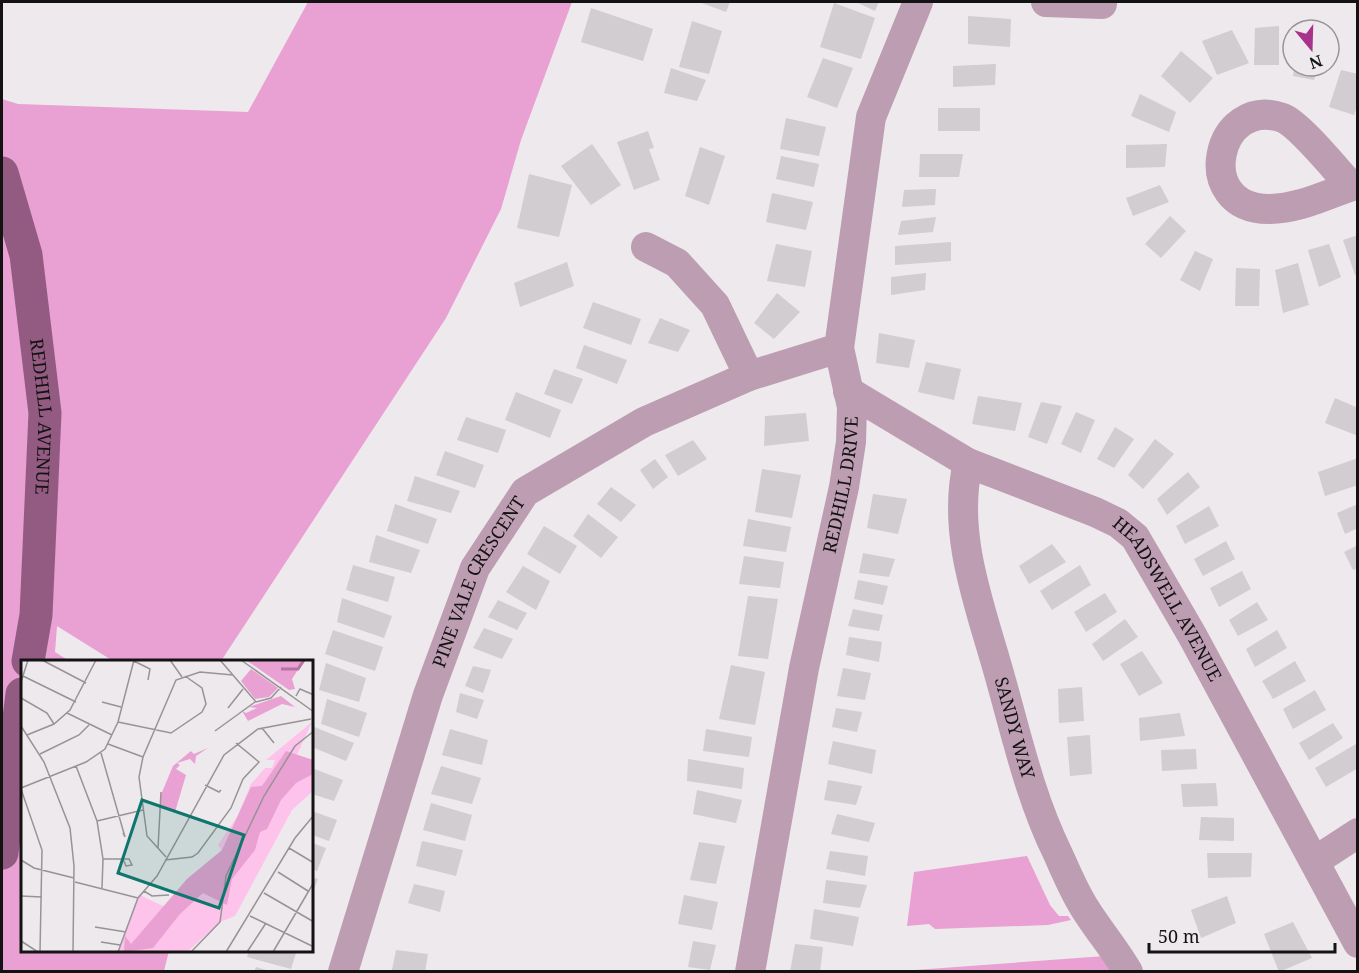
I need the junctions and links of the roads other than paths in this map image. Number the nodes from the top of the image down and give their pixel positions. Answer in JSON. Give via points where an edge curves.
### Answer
{"nodes":[{"id":1,"x":918,"y":2,"type":"edge"},
{"id":2,"x":1046,"y":2,"type":"edge"},
{"id":3,"x":1102,"y":4,"type":"dead end"},
{"id":4,"x":2,"y":173,"type":"edge"},
{"id":5,"x":646,"y":247,"type":"dead end"},
{"id":6,"x":839,"y":348,"type":"junction"},
{"id":7,"x":748,"y":376,"type":"junction"},
{"id":8,"x":848,"y":391,"type":"junction"},
{"id":9,"x":968,"y":463,"type":"junction"},
{"id":10,"x":28,"y":660,"type":"edge"},
{"id":11,"x":21,"y":702,"type":"edge"},
{"id":12,"x":1358,"y":833,"type":"edge"},
{"id":13,"x":2,"y":853,"type":"edge"},
{"id":14,"x":1315,"y":861,"type":"junction"},
{"id":15,"x":1358,"y":943,"type":"edge"},
{"id":16,"x":343,"y":972,"type":"edge"},
{"id":17,"x":750,"y":972,"type":"edge"},
{"id":18,"x":1128,"y":972,"type":"edge"}],
"edges":[{"from":1,"to":6,"type":"street","name":"REDHILL DRIVE","via":[[871,117]]},
{"from":2,"to":3,"type":"street"},
{"from":4,"to":10,"type":"main road","name":"REDHILL AVENUE","via":[[26,255],[45,413],[36,615]]},
{"from":5,"to":7,"type":"street","via":[[677,263],[716,305]]},
{"from":6,"to":7,"type":"street","name":"PINE VALE CRESCENT"},
{"from":6,"to":8,"type":"street","name":"REDHILL DRIVE"},
{"from":7,"to":16,"type":"street","name":"PINE VALE CRESCENT","via":[[644,422],[525,492],[475,568],[428,695]]},
{"from":8,"to":9,"type":"street","name":"HEADSWELL AVENUE"},
{"from":8,"to":17,"type":"street","name":"REDHILL DRIVE","via":[[852,421],[844,487],[804,668]]},
{"from":9,"to":14,"type":"street","name":"HEADSWELL AVENUE","via":[[1095,512],[1135,537]]},
{"from":9,"to":18,"type":"street","name":"SANDY WAY","via":[[962,513],[969,561],[1026,776],[1056,852],[1084,908]]},
{"from":11,"to":13,"type":"main road"},
{"from":12,"to":14,"type":"street"},
{"from":14,"to":15,"type":"street","name":"HEADSWELL AVENUE"}]}
